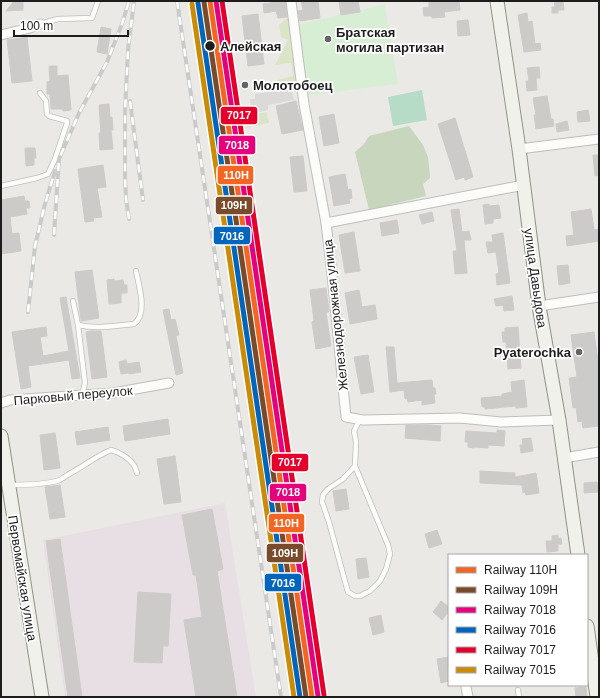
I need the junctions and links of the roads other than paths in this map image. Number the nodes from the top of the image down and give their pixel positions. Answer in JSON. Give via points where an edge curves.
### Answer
{"nodes":[{"id":1,"x":98,"y":1,"type":"edge"},
{"id":2,"x":290,"y":1,"type":"edge"},
{"id":3,"x":497,"y":1,"type":"edge"},
{"id":4,"x":40,"y":24,"type":"joint"},
{"id":5,"x":1,"y":35,"type":"edge"},
{"id":6,"x":40,"y":93,"type":"dead end"},
{"id":7,"x":599,"y":139,"type":"edge"},
{"id":8,"x":519,"y":149,"type":"junction"},
{"id":9,"x":524,"y":185,"type":"junction"},
{"id":10,"x":1,"y":186,"type":"edge"},
{"id":11,"x":326,"y":223,"type":"junction"},
{"id":12,"x":136,"y":271,"type":"dead end"},
{"id":13,"x":599,"y":297,"type":"edge"},
{"id":14,"x":73,"y":301,"type":"dead end"},
{"id":15,"x":539,"y":306,"type":"junction"},
{"id":16,"x":78,"y":325,"type":"junction"},
{"id":17,"x":169,"y":383,"type":"dead end"},
{"id":18,"x":82,"y":395,"type":"junction"},
{"id":19,"x":1,"y":403,"type":"edge"},
{"id":20,"x":360,"y":419,"type":"junction"},
{"id":21,"x":560,"y":420,"type":"junction"},
{"id":22,"x":1,"y":436,"type":"edge"},
{"id":23,"x":599,"y":452,"type":"edge"},
{"id":24,"x":564,"y":458,"type":"junction"},
{"id":25,"x":355,"y":466,"type":"junction"},
{"id":26,"x":137,"y":473,"type":"dead end"},
{"id":27,"x":9,"y":485,"type":"junction"},
{"id":28,"x":578,"y":554,"type":"edge"},
{"id":29,"x":588,"y":630,"type":"edge"},
{"id":30,"x":595,"y":660,"type":"edge"},
{"id":31,"x":466,"y":687,"type":"dead end"},
{"id":32,"x":518,"y":690,"type":"dead end"},
{"id":33,"x":42,"y":697,"type":"edge"},
{"id":34,"x":468,"y":697,"type":"edge"},
{"id":35,"x":519,"y":697,"type":"edge"},
{"id":36,"x":597,"y":697,"type":"edge"}],
"edges":[{"from":1,"to":4,"type":"lane","via":[[92,18],[58,19]]},
{"from":2,"to":11,"type":"street","name":"Железнодорожная улица","via":[[304,104]]},
{"from":3,"to":8,"type":"main road","name":"улица Давыдова"},
{"from":4,"to":5,"type":"street"},
{"from":6,"to":10,"type":"lane","via":[[46,101],[49,116],[67,122],[55,159],[48,174]]},
{"from":7,"to":8,"type":"street"},
{"from":8,"to":9,"type":"main road","name":"улица Давыдова"},
{"from":9,"to":11,"type":"street"},
{"from":9,"to":15,"type":"main road","name":"улица Давыдова"},
{"from":11,"to":20,"type":"street","name":"Железнодорожная улица","via":[[346,417]]},
{"from":12,"to":16,"type":"lane","via":[[142,304],[134,324],[106,327]]},
{"from":13,"to":15,"type":"street"},
{"from":14,"to":16,"type":"lane"},
{"from":15,"to":21,"type":"main road","name":"улица Давыдова"},
{"from":16,"to":18,"type":"lane","via":[[85,383]]},
{"from":17,"to":18,"type":"street","name":"Парковый переулок","via":[[113,393]]},
{"from":18,"to":19,"type":"street","name":"Парковый переулок","via":[[10,400]]},
{"from":20,"to":21,"type":"street","name":"Железнодорожная улица","via":[[460,418],[501,422]]},
{"from":20,"to":25,"type":"lane","via":[[354,431]]},
{"from":21,"to":24,"type":"main road","name":"улица Давыдова"},
{"from":22,"to":27,"type":"main road","name":"Первомайская улица"},
{"from":23,"to":24,"type":"street"},
{"from":24,"to":28,"type":"main road","name":"улица Давыдова"},
{"from":25,"to":25,"type":"lane","via":[[390,554],[380,581],[360,596],[348,592],[322,502],[323,495],[328,489],[343,479]]},
{"from":26,"to":27,"type":"lane","via":[[134,464],[111,450],[100,454],[60,480]]},
{"from":27,"to":33,"type":"main road","name":"Первомайская улица"},
{"from":29,"to":30,"type":"main road"},
{"from":30,"to":36,"type":"main road"},
{"from":31,"to":34,"type":"street"},
{"from":32,"to":35,"type":"lane"}]}
